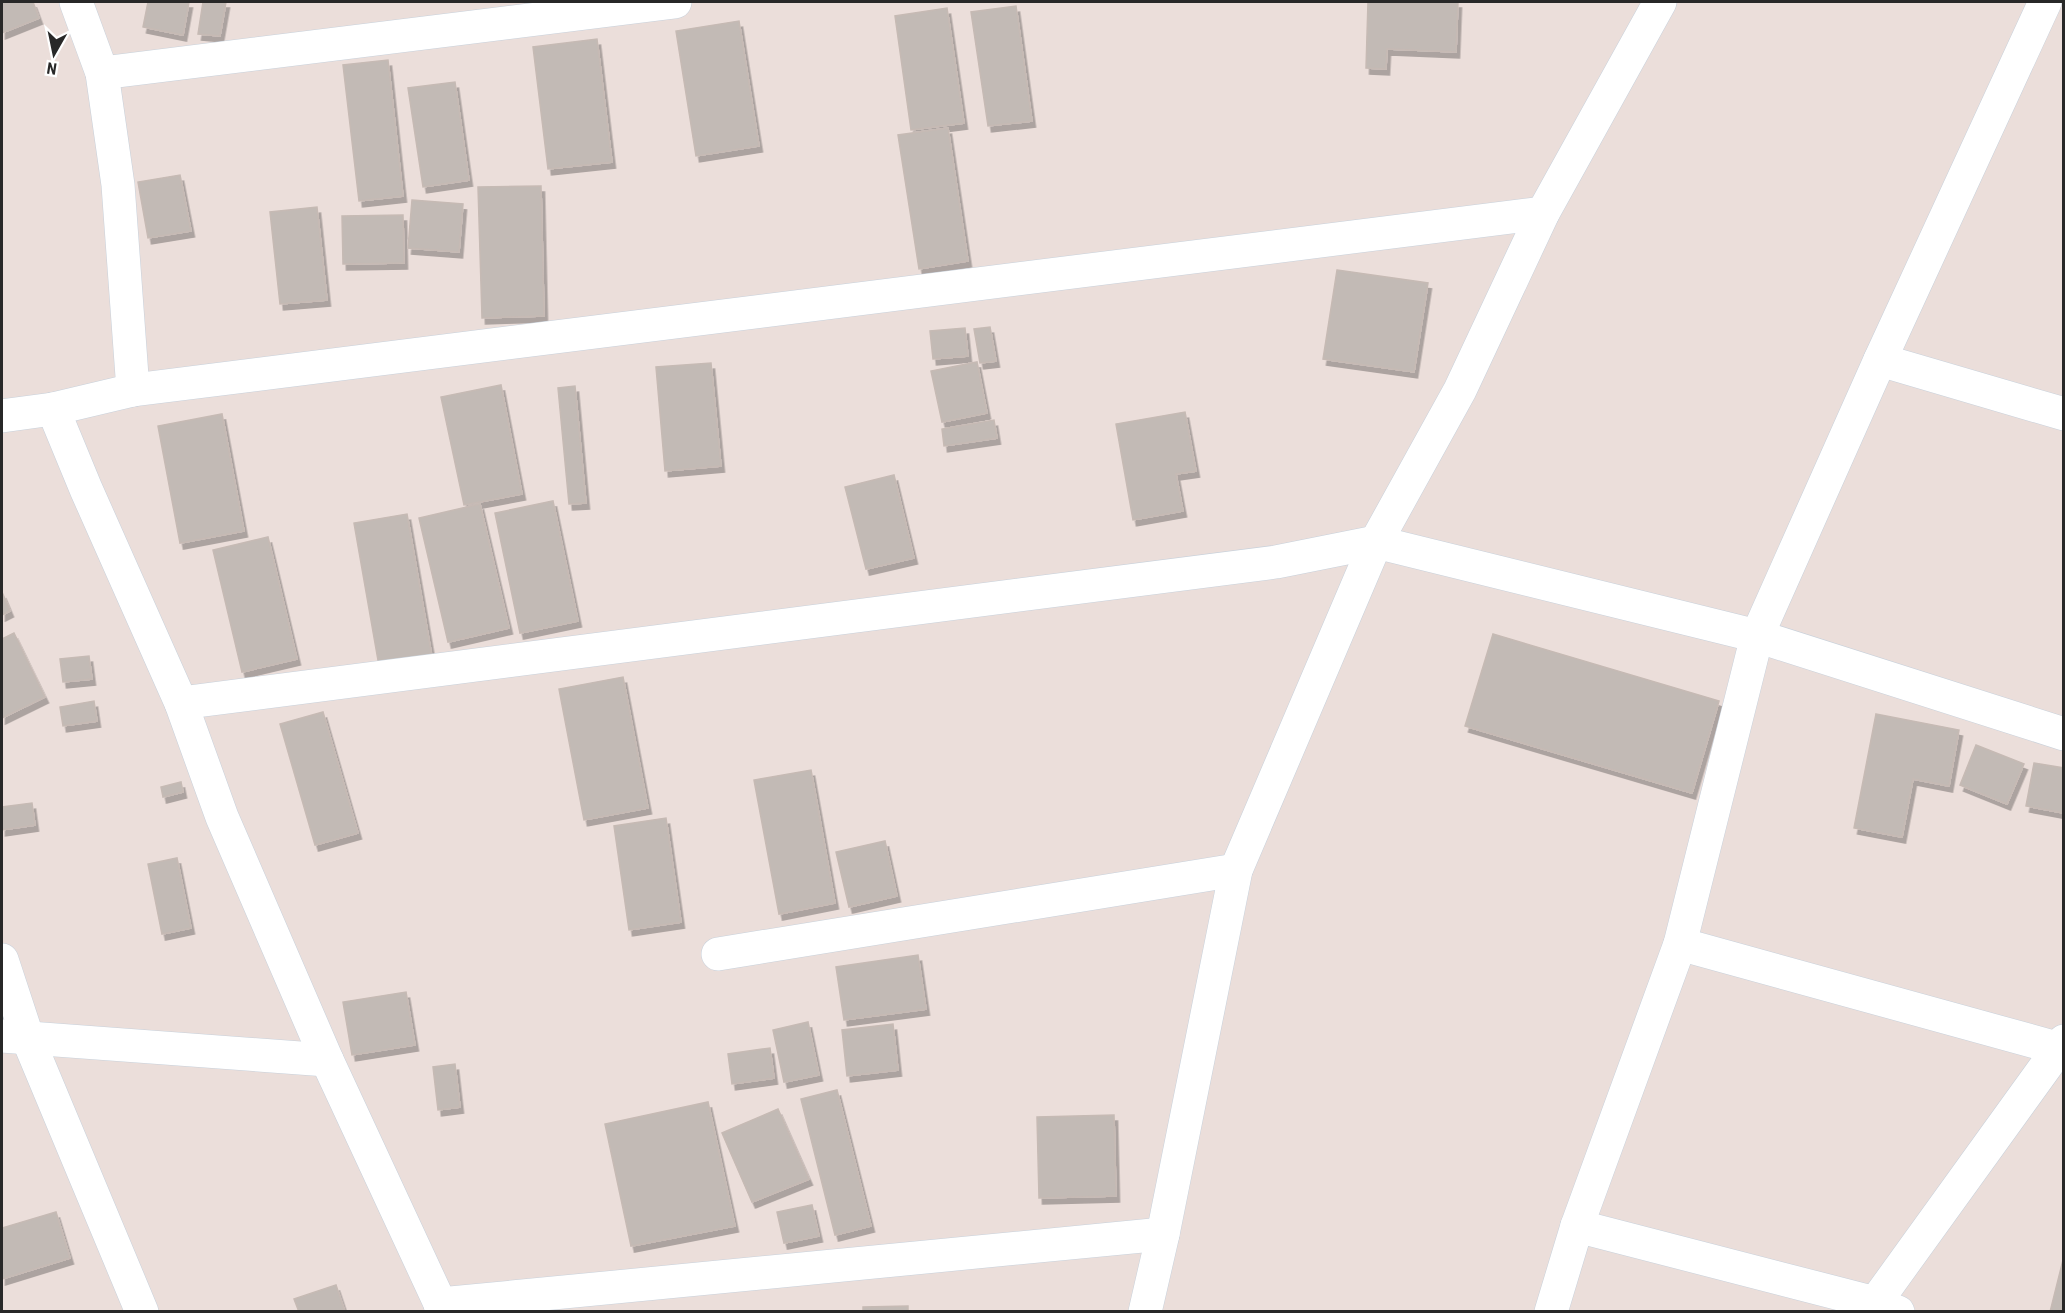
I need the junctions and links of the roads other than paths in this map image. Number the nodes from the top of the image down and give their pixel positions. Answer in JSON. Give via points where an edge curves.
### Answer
{"nodes":[{"id":1,"x":76,"y":2,"type":"edge"},
{"id":2,"x":675,"y":2,"type":"edge"},
{"id":3,"x":1659,"y":2,"type":"edge"},
{"id":4,"x":2045,"y":2,"type":"edge"},
{"id":5,"x":102,"y":73,"type":"junction"},
{"id":6,"x":1543,"y":213,"type":"junction"},
{"id":7,"x":1880,"y":360,"type":"junction"},
{"id":8,"x":133,"y":390,"type":"junction"},
{"id":9,"x":52,"y":408,"type":"junction"},
{"id":10,"x":2064,"y":414,"type":"edge"},
{"id":11,"x":2,"y":416,"type":"edge"},
{"id":12,"x":1376,"y":542,"type":"junction"},
{"id":13,"x":1757,"y":636,"type":"junction"},
{"id":14,"x":181,"y":703,"type":"junction"},
{"id":15,"x":2064,"y":734,"type":"edge"},
{"id":16,"x":1236,"y":870,"type":"junction"},
{"id":17,"x":1680,"y":944,"type":"junction"},
{"id":18,"x":718,"y":954,"type":"dead end"},
{"id":19,"x":2,"y":960,"type":"edge"},
{"id":20,"x":15,"y":1038,"type":"edge"},
{"id":21,"x":2062,"y":1046,"type":"edge"},
{"id":22,"x":327,"y":1060,"type":"junction"},
{"id":23,"x":1577,"y":1226,"type":"junction"},
{"id":24,"x":1163,"y":1234,"type":"junction"},
{"id":25,"x":1886,"y":1307,"type":"edge"},
{"id":26,"x":442,"y":1308,"type":"edge"},
{"id":27,"x":142,"y":1311,"type":"edge"},
{"id":28,"x":1145,"y":1311,"type":"edge"},
{"id":29,"x":1551,"y":1311,"type":"edge"}],
"edges":[{"from":1,"to":5,"type":"street"},
{"from":2,"to":5,"type":"street"},
{"from":3,"to":6,"type":"street"},
{"from":4,"to":7,"type":"street"},
{"from":5,"to":8,"type":"street","via":[[118,185]]},
{"from":6,"to":8,"type":"street"},
{"from":6,"to":12,"type":"street","via":[[1460,390]]},
{"from":7,"to":10,"type":"street"},
{"from":7,"to":13,"type":"street"},
{"from":8,"to":9,"type":"street"},
{"from":9,"to":11,"type":"street"},
{"from":9,"to":14,"type":"street"},
{"from":12,"to":13,"type":"street"},
{"from":12,"to":14,"type":"street","via":[[1276,562]]},
{"from":12,"to":16,"type":"street"},
{"from":13,"to":15,"type":"street"},
{"from":13,"to":17,"type":"street"},
{"from":14,"to":22,"type":"street","via":[[222,817]]},
{"from":16,"to":18,"type":"street"},
{"from":16,"to":24,"type":"street"},
{"from":17,"to":21,"type":"street"},
{"from":17,"to":23,"type":"street"},
{"from":19,"to":20,"type":"street"},
{"from":20,"to":22,"type":"street"},
{"from":20,"to":27,"type":"street"},
{"from":21,"to":25,"type":"street"},
{"from":22,"to":26,"type":"street"},
{"from":23,"to":25,"type":"street"},
{"from":23,"to":29,"type":"street"},
{"from":24,"to":26,"type":"street"},
{"from":24,"to":28,"type":"street"}]}
